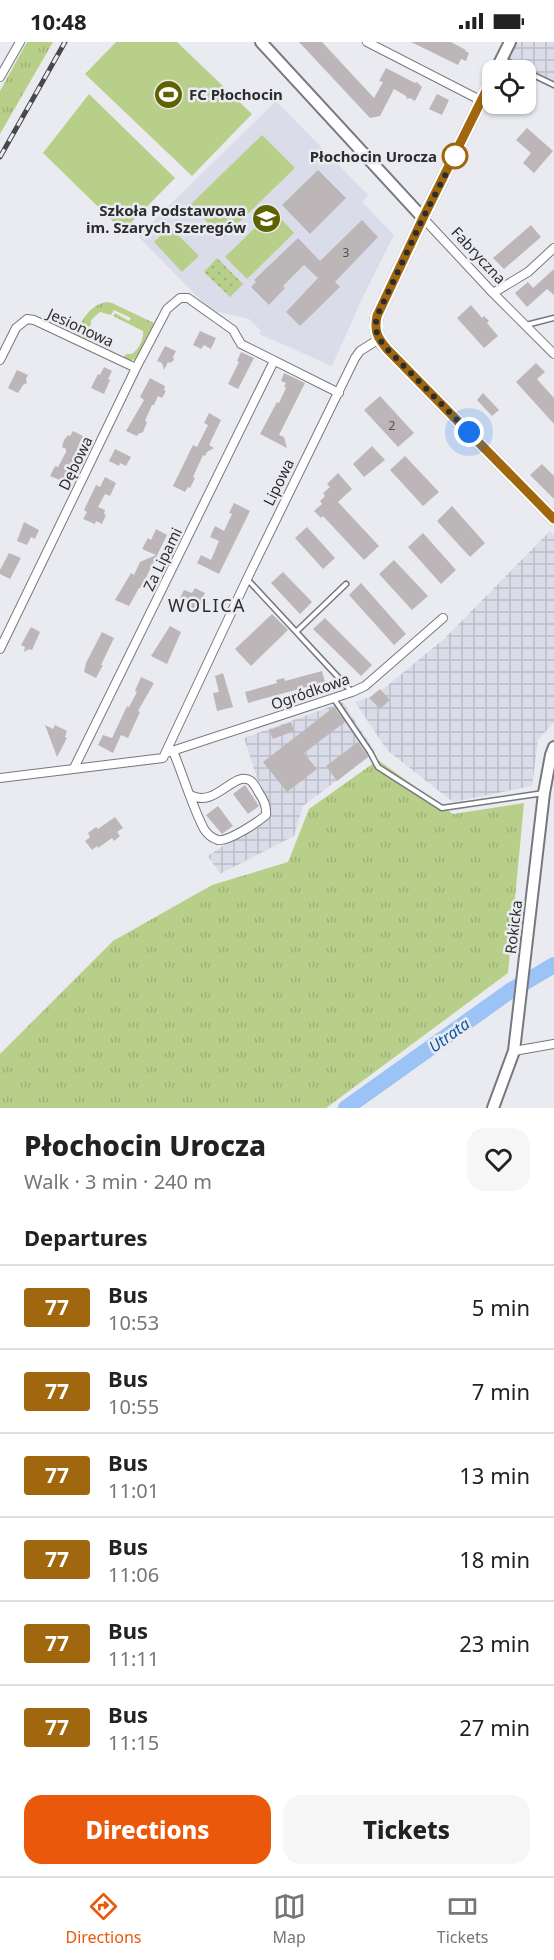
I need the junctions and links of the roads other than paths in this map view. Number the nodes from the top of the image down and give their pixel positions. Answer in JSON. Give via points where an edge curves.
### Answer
{"nodes":[{"id":1,"x":20,"y":42,"type":"edge"},
{"id":2,"x":261,"y":42,"type":"edge"},
{"id":3,"x":367,"y":42,"type":"edge"},
{"id":4,"x":510,"y":42,"type":"edge"},
{"id":5,"x":502,"y":59,"type":"edge"},
{"id":6,"x":536,"y":76,"type":"edge"},
{"id":7,"x":0,"y":77,"type":"edge"},
{"id":8,"x":554,"y":85,"type":"edge"},
{"id":9,"x":482,"y":100,"type":"joint"},
{"id":10,"x":423,"y":218,"type":"junction"},
{"id":11,"x":554,"y":248,"type":"edge"},
{"id":12,"x":493,"y":292,"type":"junction"},
{"id":13,"x":554,"y":318,"type":"edge"},
{"id":14,"x":526,"y":325,"type":"junction"},
{"id":15,"x":379,"y":339,"type":"junction"},
{"id":16,"x":554,"y":354,"type":"edge"},
{"id":17,"x":0,"y":360,"type":"edge"},
{"id":18,"x":274,"y":361,"type":"junction"},
{"id":19,"x":136,"y":368,"type":"junction"},
{"id":20,"x":339,"y":393,"type":"junction"},
{"id":21,"x":554,"y":519,"type":"edge"},
{"id":22,"x":247,"y":579,"type":"junction"},
{"id":23,"x":346,"y":584,"type":"dead end"},
{"id":24,"x":443,"y":618,"type":"dead end"},
{"id":25,"x":297,"y":632,"type":"junction"},
{"id":26,"x":0,"y":649,"type":"edge"},
{"id":27,"x":352,"y":692,"type":"junction"},
{"id":28,"x":333,"y":699,"type":"junction"},
{"id":29,"x":554,"y":747,"type":"edge"},
{"id":30,"x":170,"y":752,"type":"junction"},
{"id":31,"x":74,"y":768,"type":"junction"},
{"id":32,"x":0,"y":778,"type":"edge"},
{"id":33,"x":544,"y":793,"type":"junction"},
{"id":34,"x":190,"y":795,"type":"junction"},
{"id":35,"x":554,"y":1044,"type":"edge"},
{"id":36,"x":514,"y":1051,"type":"junction"},
{"id":37,"x":492,"y":1108,"type":"edge"}],
"edges":[{"from":1,"to":7,"type":"street"},
{"from":2,"to":10,"type":"main road","name":"Fabryczna"},
{"from":3,"to":9,"type":"street"},
{"from":4,"to":5,"type":"main road"},
{"from":6,"to":8,"type":"lane"},
{"from":9,"to":10,"type":"main road"},
{"from":10,"to":12,"type":"street","name":"Fabryczna"},
{"from":10,"to":15,"type":"main road","via":[[377,316],[375,332]]},
{"from":11,"to":12,"type":"street","via":[[528,272]]},
{"from":12,"to":14,"type":"street","name":"Fabryczna"},
{"from":13,"to":14,"type":"lane"},
{"from":14,"to":16,"type":"street","name":"Fabryczna"},
{"from":15,"to":20,"type":"street","name":"Lipowa","via":[[355,357]]},
{"from":15,"to":21,"type":"main road"},
{"from":17,"to":19,"type":"street","name":"Jesionowa","via":[[16,328],[27,319]]},
{"from":18,"to":19,"type":"street","name":"Dębowa","via":[[241,344],[233,330],[185,297],[167,309]]},
{"from":18,"to":20,"type":"street"},
{"from":18,"to":31,"type":"street","name":"Za Lipami"},
{"from":19,"to":26,"type":"street","name":"Dębowa"},
{"from":20,"to":22,"type":"street","name":"Lipowa"},
{"from":22,"to":25,"type":"lane"},
{"from":22,"to":30,"type":"street","name":"Lipowa"},
{"from":23,"to":25,"type":"lane"},
{"from":24,"to":27,"type":"street","name":"Ogródkowa","via":[[365,686]]},
{"from":25,"to":27,"type":"lane"},
{"from":27,"to":28,"type":"street","name":"Ogródkowa"},
{"from":28,"to":30,"type":"street","name":"Ogródkowa"},
{"from":28,"to":33,"type":"lane","via":[[378,767],[442,808]]},
{"from":29,"to":33,"type":"main road","name":"Rokicka"},
{"from":30,"to":31,"type":"street","via":[[163,758]]},
{"from":30,"to":34,"type":"street"},
{"from":31,"to":32,"type":"street"},
{"from":33,"to":36,"type":"main road","name":"Rokicka"},
{"from":34,"to":34,"type":"street","via":[[204,830],[216,840],[225,841],[266,815],[263,799],[246,779],[202,800]]},
{"from":35,"to":36,"type":"street"},
{"from":36,"to":37,"type":"main road","name":"Rokicka"}]}
